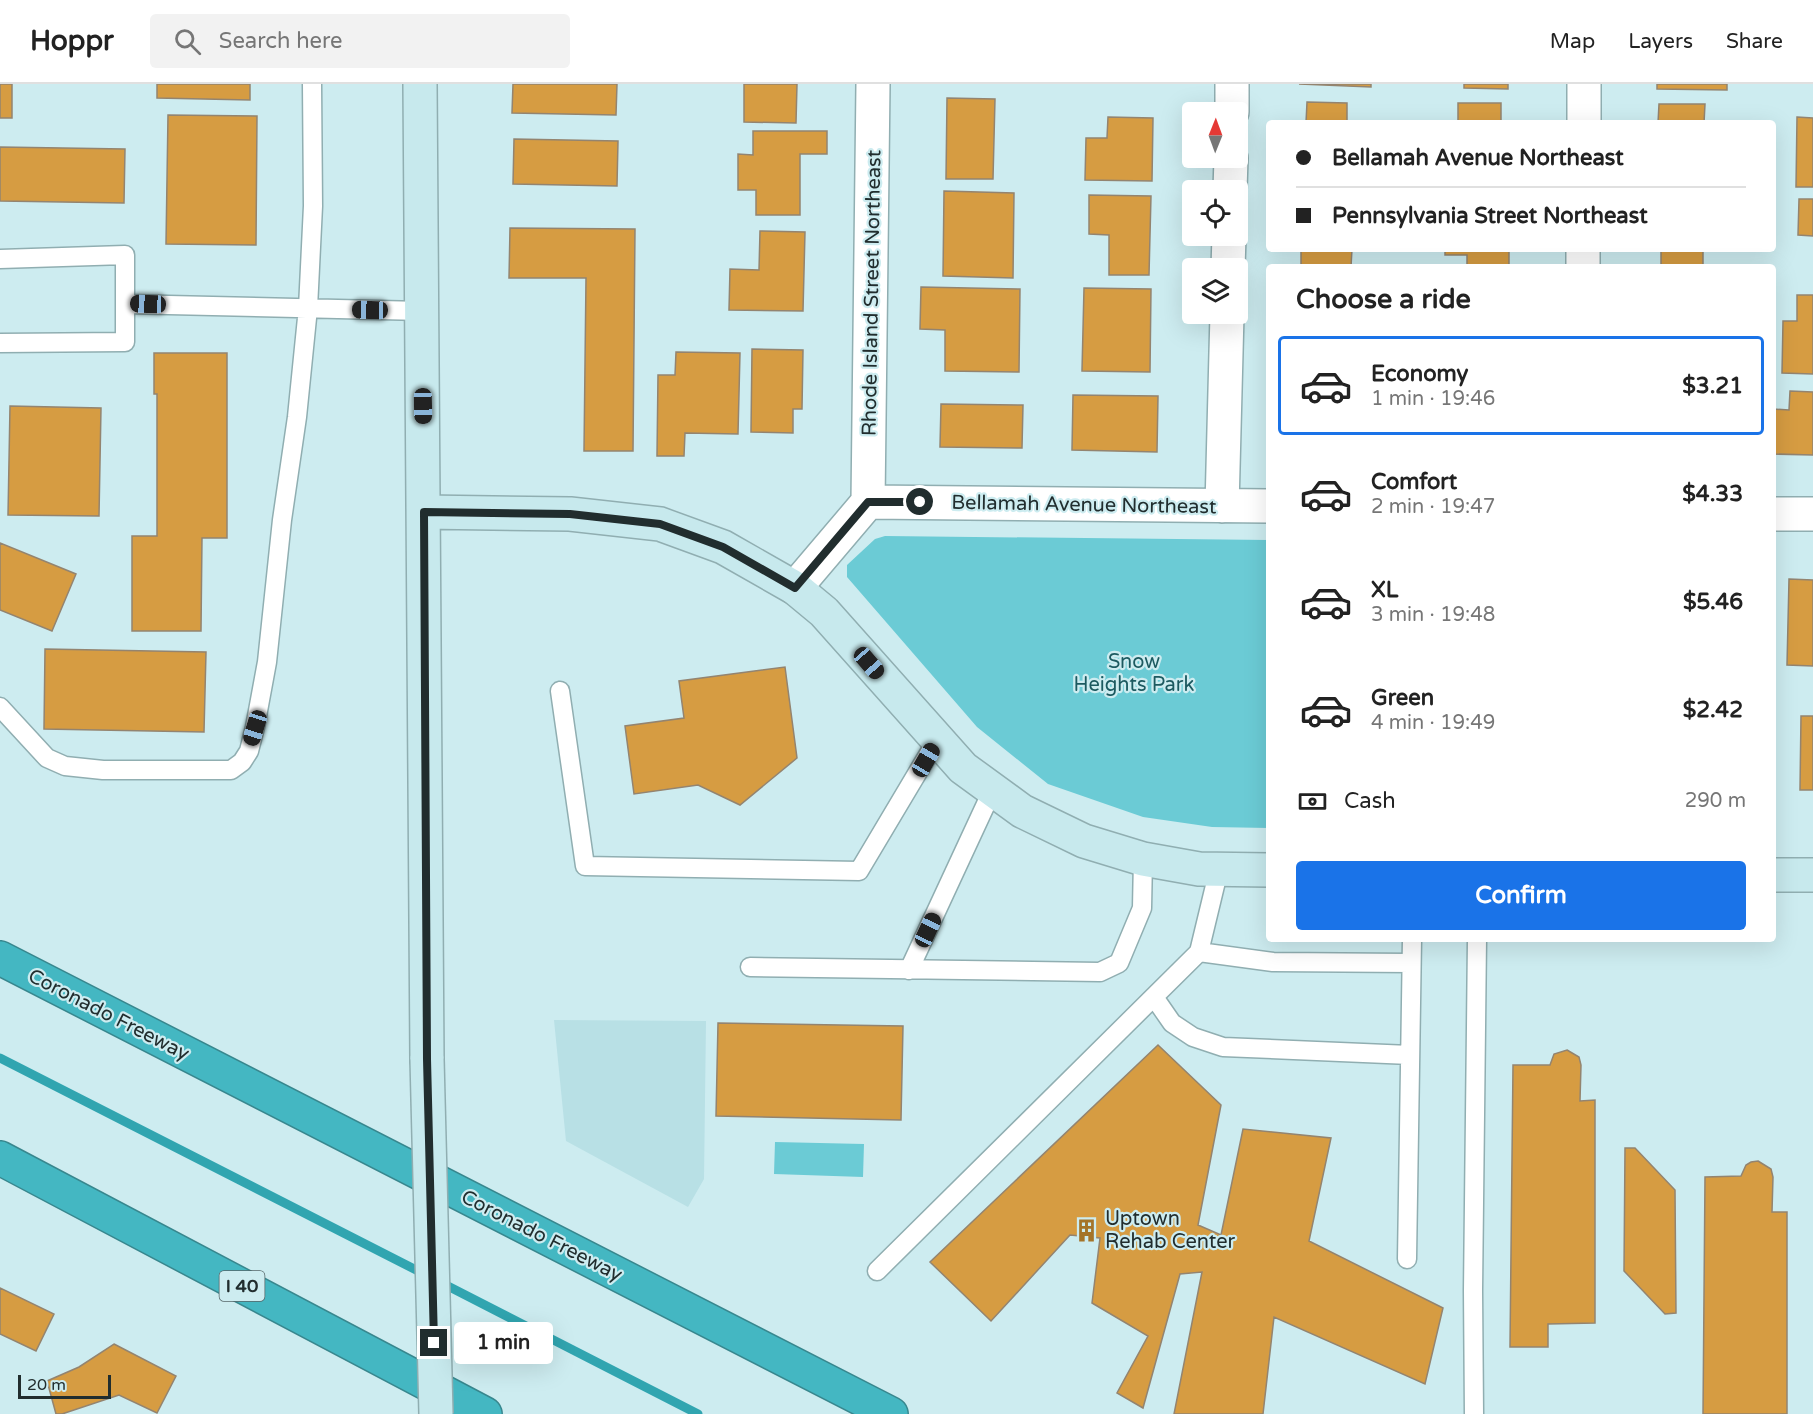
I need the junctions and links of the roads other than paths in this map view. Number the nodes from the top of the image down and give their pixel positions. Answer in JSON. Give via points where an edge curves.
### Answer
{"nodes":[{"id":1,"x":312,"y":84,"type":"edge"},
{"id":2,"x":420,"y":84,"type":"edge"},
{"id":3,"x":873,"y":84,"type":"edge"},
{"id":4,"x":1232,"y":84,"type":"edge"},
{"id":5,"x":1584,"y":84,"type":"edge"},
{"id":6,"x":1232,"y":102,"type":"edge"},
{"id":7,"x":1584,"y":120,"type":"edge"},
{"id":8,"x":0,"y":259,"type":"edge"},
{"id":9,"x":125,"y":304,"type":"junction"},
{"id":10,"x":308,"y":308,"type":"junction"},
{"id":11,"x":422,"y":311,"type":"junction"},
{"id":12,"x":1227,"y":324,"type":"edge"},
{"id":13,"x":0,"y":343,"type":"edge"},
{"id":14,"x":868,"y":502,"type":"junction"},
{"id":15,"x":1222,"y":506,"type":"junction"},
{"id":16,"x":1266,"y":506,"type":"edge"},
{"id":17,"x":424,"y":512,"type":"junction"},
{"id":18,"x":1776,"y":514,"type":"edge"},
{"id":19,"x":1813,"y":514,"type":"edge"},
{"id":20,"x":795,"y":588,"type":"junction"},
{"id":21,"x":560,"y":691,"type":"dead end"},
{"id":22,"x":0,"y":707,"type":"edge"},
{"id":23,"x":937,"y":740,"type":"junction"},
{"id":24,"x":993,"y":789,"type":"junction"},
{"id":25,"x":1143,"y":859,"type":"junction"},
{"id":26,"x":1219,"y":869,"type":"junction"},
{"id":27,"x":1266,"y":870,"type":"edge"},
{"id":28,"x":1776,"y":875,"type":"edge"},
{"id":29,"x":1813,"y":875,"type":"edge"},
{"id":30,"x":1412,"y":942,"type":"edge"},
{"id":31,"x":1477,"y":942,"type":"edge"},
{"id":32,"x":1199,"y":952,"type":"junction"},
{"id":33,"x":0,"y":958,"type":"edge"},
{"id":34,"x":1412,"y":963,"type":"junction"},
{"id":35,"x":750,"y":967,"type":"dead end"},
{"id":36,"x":909,"y":970,"type":"junction"},
{"id":37,"x":1154,"y":997,"type":"junction"},
{"id":38,"x":1410,"y":1055,"type":"junction"},
{"id":39,"x":0,"y":1158,"type":"edge"},
{"id":40,"x":1407,"y":1259,"type":"dead end"},
{"id":41,"x":877,"y":1271,"type":"dead end"},
{"id":42,"x":436,"y":1414,"type":"edge"},
{"id":43,"x":485,"y":1414,"type":"edge"},
{"id":44,"x":891,"y":1414,"type":"edge"},
{"id":45,"x":1474,"y":1414,"type":"edge"}],
"edges":[{"from":1,"to":10,"type":"lane","via":[[313,206]]},
{"from":2,"to":11,"type":"street"},
{"from":3,"to":14,"type":"street","name":"Rhode Island Street Northeast"},
{"from":4,"to":6,"type":"street"},
{"from":5,"to":7,"type":"street"},
{"from":8,"to":9,"type":"lane","via":[[124,255]]},
{"from":9,"to":10,"type":"lane"},
{"from":9,"to":13,"type":"lane","via":[[125,342]]},
{"from":10,"to":11,"type":"lane"},
{"from":10,"to":22,"type":"lane","via":[[267,662],[255,728],[242,762],[231,770],[208,771],[65,766],[47,758]]},
{"from":11,"to":17,"type":"street"},
{"from":12,"to":15,"type":"street"},
{"from":14,"to":15,"type":"street","name":"Bellamah Avenue Northeast"},
{"from":14,"to":20,"type":"street"},
{"from":15,"to":16,"type":"street","name":"Bellamah Avenue Northeast"},
{"from":17,"to":20,"type":"street","via":[[570,514],[660,524],[723,547]]},
{"from":17,"to":42,"type":"street","bridge":true,"via":[[427,1059]]},
{"from":18,"to":19,"type":"street"},
{"from":20,"to":23,"type":"street","via":[[824,612]]},
{"from":21,"to":23,"type":"lane","via":[[585,866],[859,871]]},
{"from":23,"to":24,"type":"street","via":[[963,768]]},
{"from":24,"to":25,"type":"street","via":[[1022,811],[1084,841]]},
{"from":24,"to":36,"type":"lane"},
{"from":25,"to":26,"type":"street"},
{"from":25,"to":36,"type":"lane","via":[[1142,908],[1119,963],[1100,972]]},
{"from":26,"to":27,"type":"street"},
{"from":26,"to":32,"type":"lane"},
{"from":28,"to":29,"type":"street"},
{"from":30,"to":34,"type":"lane"},
{"from":31,"to":45,"type":"lane"},
{"from":32,"to":34,"type":"lane","via":[[1273,962]]},
{"from":32,"to":37,"type":"lane"},
{"from":33,"to":44,"type":"highway","name":"Coronado Freeway"},
{"from":34,"to":38,"type":"lane"},
{"from":35,"to":36,"type":"lane"},
{"from":37,"to":38,"type":"lane","via":[[1172,1023],[1193,1037],[1223,1047]]},
{"from":37,"to":41,"type":"lane"},
{"from":38,"to":40,"type":"lane"},
{"from":39,"to":43,"type":"highway","number":"I 40"}]}
